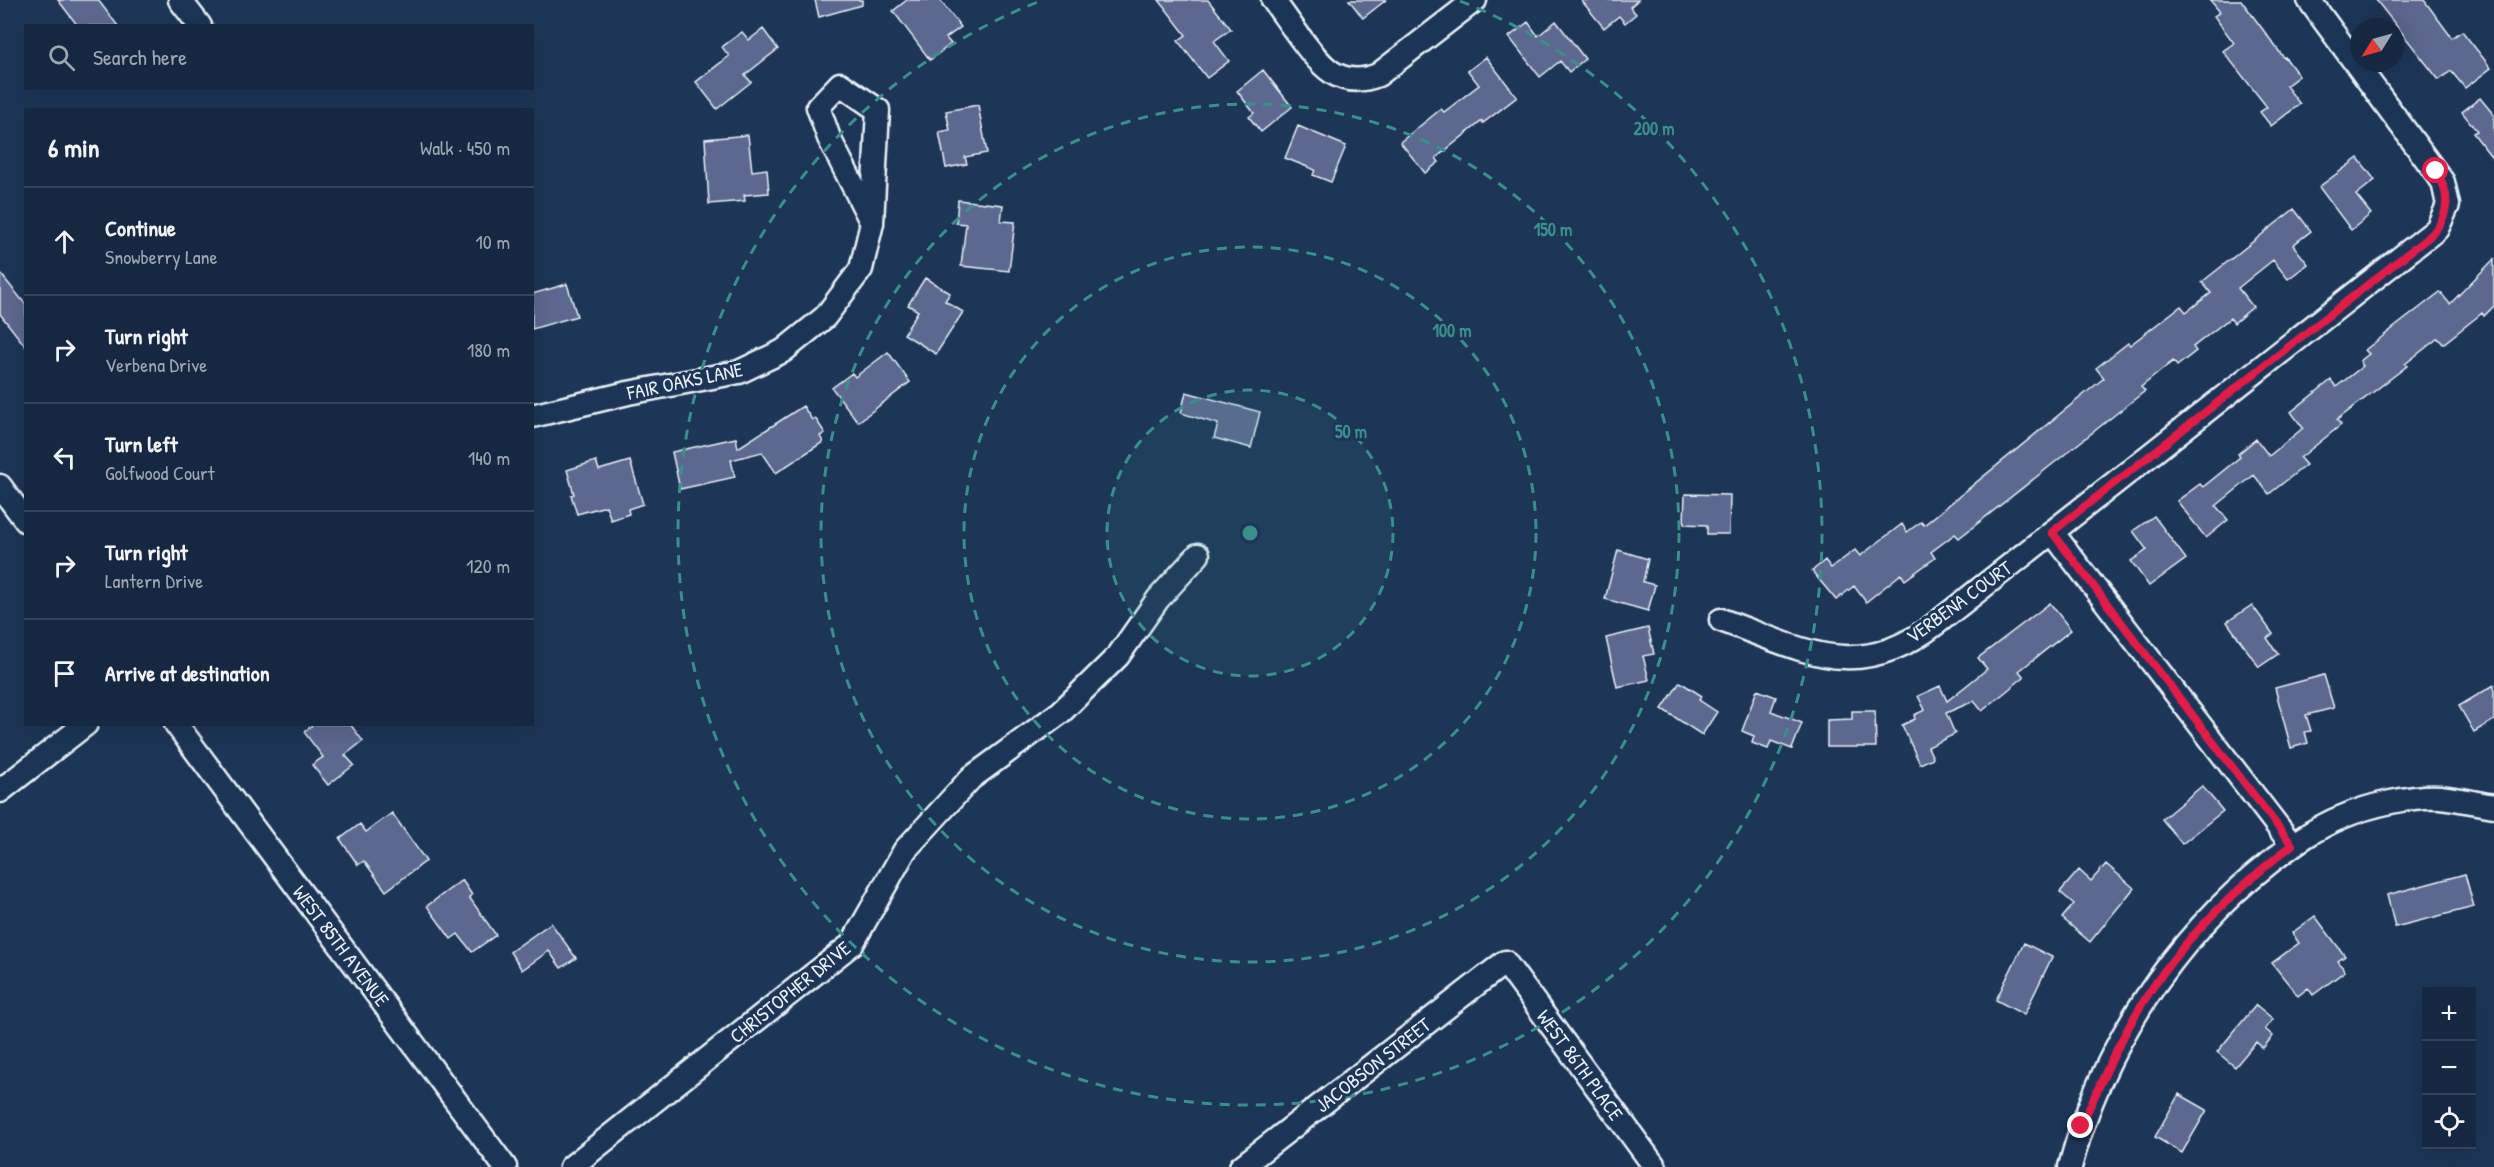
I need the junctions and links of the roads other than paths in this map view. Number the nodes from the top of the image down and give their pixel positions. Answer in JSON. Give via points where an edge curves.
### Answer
{"nodes":[{"id":1,"x":180,"y":0,"type":"edge"},
{"id":2,"x":1273,"y":0,"type":"edge"},
{"id":3,"x":1475,"y":0,"type":"edge"},
{"id":4,"x":2309,"y":0,"type":"edge"},
{"id":5,"x":198,"y":24,"type":"edge"},
{"id":6,"x":872,"y":223,"type":"junction"},
{"id":7,"x":534,"y":416,"type":"edge"},
{"id":8,"x":0,"y":486,"type":"edge"},
{"id":9,"x":24,"y":518,"type":"edge"},
{"id":10,"x":2052,"y":532,"type":"junction"},
{"id":11,"x":1198,"y":555,"type":"dead end"},
{"id":12,"x":1721,"y":620,"type":"dead end"},
{"id":13,"x":83,"y":726,"type":"edge"},
{"id":14,"x":177,"y":726,"type":"edge"},
{"id":15,"x":0,"y":791,"type":"edge"},
{"id":16,"x":2494,"y":807,"type":"edge"},
{"id":17,"x":2292,"y":845,"type":"junction"},
{"id":18,"x":1505,"y":962,"type":"joint"},
{"id":19,"x":505,"y":1167,"type":"edge"},
{"id":20,"x":571,"y":1167,"type":"edge"},
{"id":21,"x":1241,"y":1167,"type":"edge"},
{"id":22,"x":1655,"y":1167,"type":"edge"},
{"id":23,"x":2070,"y":1167,"type":"edge"}],
"edges":[{"from":1,"to":5,"type":"street"},
{"from":2,"to":3,"type":"street","via":[[1332,73],[1364,81],[1378,75]]},
{"from":4,"to":10,"type":"street","name":"VERBENA COURT","via":[[2443,182],[2448,205],[2438,229]]},
{"from":6,"to":6,"type":"street","name":"FAIR OAKS LANE","via":[[878,110],[840,84],[818,107],[829,138]]},
{"from":6,"to":7,"type":"street","name":"FAIR OAKS LANE","via":[[861,268],[825,317],[783,351],[739,372]]},
{"from":8,"to":9,"type":"street"},
{"from":10,"to":12,"type":"street","name":"VERBENA COURT","via":[[1924,632],[1876,654],[1859,658],[1811,654]]},
{"from":10,"to":17,"type":"street"},
{"from":11,"to":20,"type":"street","name":"CHRISTOPHER DRIVE","via":[[1158,599],[1118,656],[1061,712],[971,778],[905,850],[852,944]]},
{"from":13,"to":15,"type":"street"},
{"from":14,"to":19,"type":"street","name":"WEST 85TH AVENUE"},
{"from":16,"to":17,"type":"street","via":[[2439,797],[2405,801],[2343,816]]},
{"from":17,"to":23,"type":"street","via":[[2231,896],[2159,978],[2106,1072],[2081,1126]]},
{"from":18,"to":21,"type":"street","name":"JACOBSON STREET"},
{"from":18,"to":22,"type":"street","name":"WEST 86TH PLACE"}]}
